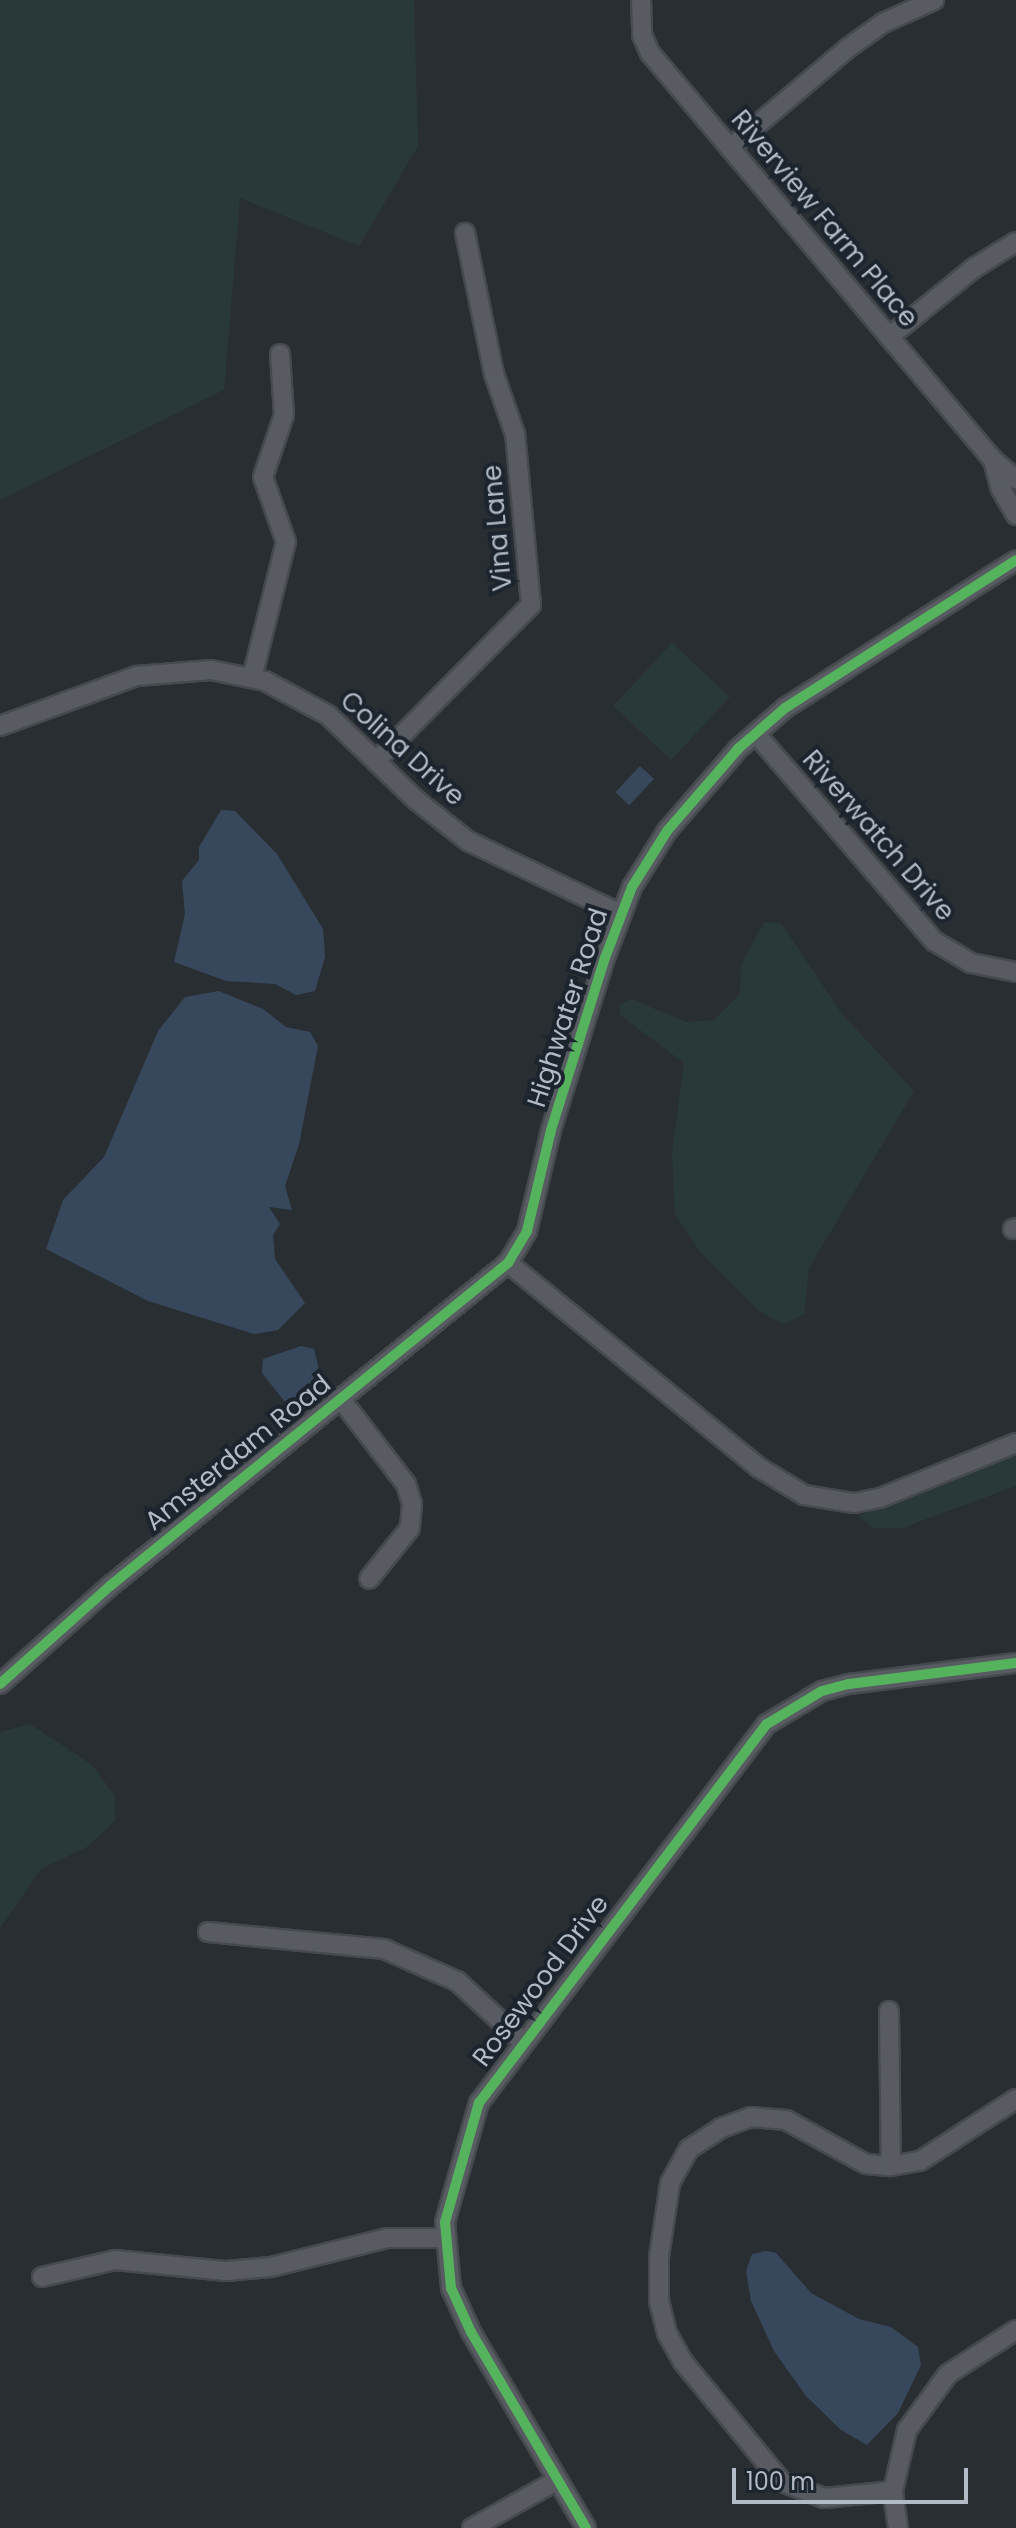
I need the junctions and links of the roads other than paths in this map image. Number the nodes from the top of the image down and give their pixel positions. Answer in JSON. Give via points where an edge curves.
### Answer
{"nodes":[{"id":1,"x":641,"y":0,"type":"edge"},
{"id":2,"x":934,"y":0,"type":"edge"},
{"id":3,"x":730,"y":148,"type":"junction"},
{"id":4,"x":465,"y":233,"type":"dead end"},
{"id":5,"x":1016,"y":242,"type":"edge"},
{"id":6,"x":889,"y":337,"type":"junction"},
{"id":7,"x":280,"y":354,"type":"dead end"},
{"id":8,"x":993,"y":460,"type":"junction"},
{"id":9,"x":1016,"y":479,"type":"edge"},
{"id":10,"x":1016,"y":515,"type":"edge"},
{"id":11,"x":1016,"y":560,"type":"edge"},
{"id":12,"x":252,"y":678,"type":"junction"},
{"id":13,"x":0,"y":726,"type":"edge"},
{"id":14,"x":756,"y":734,"type":"junction"},
{"id":15,"x":376,"y":761,"type":"junction"},
{"id":16,"x":621,"y":914,"type":"junction"},
{"id":17,"x":1016,"y":972,"type":"edge"},
{"id":18,"x":508,"y":1263,"type":"junction"},
{"id":19,"x":340,"y":1398,"type":"junction"},
{"id":20,"x":1016,"y":1443,"type":"edge"},
{"id":21,"x":369,"y":1579,"type":"dead end"},
{"id":22,"x":1016,"y":1663,"type":"edge"},
{"id":23,"x":0,"y":1684,"type":"edge"},
{"id":24,"x":208,"y":1932,"type":"dead end"},
{"id":25,"x":889,"y":2011,"type":"dead end"},
{"id":26,"x":522,"y":2041,"type":"junction"},
{"id":27,"x":1016,"y":2099,"type":"edge"},
{"id":28,"x":891,"y":2166,"type":"junction"},
{"id":29,"x":445,"y":2238,"type":"junction"},
{"id":30,"x":42,"y":2277,"type":"dead end"},
{"id":31,"x":1016,"y":2330,"type":"edge"},
{"id":32,"x":558,"y":2480,"type":"junction"},
{"id":33,"x":893,"y":2491,"type":"junction"},
{"id":34,"x":472,"y":2528,"type":"edge"},
{"id":35,"x":586,"y":2528,"type":"edge"},
{"id":36,"x":898,"y":2528,"type":"edge"}],
"edges":[{"from":1,"to":3,"type":"street","name":"Riverview Farm Place","via":[[642,35],[650,53]]},
{"from":2,"to":3,"type":"street","via":[[883,23],[848,48]]},
{"from":3,"to":6,"type":"street","name":"Riverview Farm Place"},
{"from":4,"to":15,"type":"street","name":"Vina Lane","via":[[494,374],[515,434],[531,605]]},
{"from":5,"to":6,"type":"street","via":[[974,268]]},
{"from":6,"to":8,"type":"street","name":"Riverview Farm Place"},
{"from":7,"to":12,"type":"street","via":[[284,415],[263,477],[286,542]]},
{"from":8,"to":9,"type":"street","name":"Riverview Farm Place"},
{"from":8,"to":10,"type":"street","name":"Riverview Farm Place"},
{"from":11,"to":14,"type":"street","name":"Highwater Road","via":[[818,684]]},
{"from":12,"to":13,"type":"street","name":"Colina Drive","via":[[211,670],[137,676]]},
{"from":12,"to":15,"type":"street","name":"Colina Drive","via":[[310,702]]},
{"from":14,"to":16,"type":"street","name":"Highwater Road","via":[[667,831]]},
{"from":14,"to":17,"type":"street","name":"Riverwatch Drive","via":[[934,941],[971,963]]},
{"from":15,"to":16,"type":"street","name":"Colina Drive","via":[[468,841]]},
{"from":16,"to":18,"type":"street","name":"Highwater Road","via":[[551,1130],[527,1231]]},
{"from":18,"to":19,"type":"street","name":"Amsterdam Road"},
{"from":18,"to":20,"type":"street","via":[[758,1467],[804,1495],[854,1503],[880,1498]]},
{"from":19,"to":21,"type":"street","via":[[406,1484],[412,1504],[410,1528]]},
{"from":19,"to":23,"type":"street","name":"Amsterdam Road"},
{"from":22,"to":26,"type":"street","name":"Rosewood Drive","via":[[849,1684],[812,1696],[767,1724]]},
{"from":24,"to":26,"type":"street","via":[[384,1949],[457,1981]]},
{"from":25,"to":28,"type":"street"},
{"from":26,"to":29,"type":"street","name":"Rosewood Drive","via":[[490,2084],[468,2130]]},
{"from":27,"to":28,"type":"street","via":[[920,2161]]},
{"from":28,"to":33,"type":"street","via":[[866,2164],[775,2117],[751,2117],[721,2128],[689,2149],[676,2166],[657,2280],[661,2316],[674,2350],[782,2482],[824,2498]]},
{"from":29,"to":30,"type":"street","via":[[356,2244],[271,2267],[226,2271],[115,2260]]},
{"from":29,"to":32,"type":"street","name":"Rosewood Drive","via":[[448,2274],[460,2311]]},
{"from":31,"to":33,"type":"street","via":[[948,2374],[932,2392],[899,2450]]},
{"from":32,"to":34,"type":"street"},
{"from":32,"to":35,"type":"street","name":"Rosewood Drive"},
{"from":33,"to":36,"type":"street"}]}
